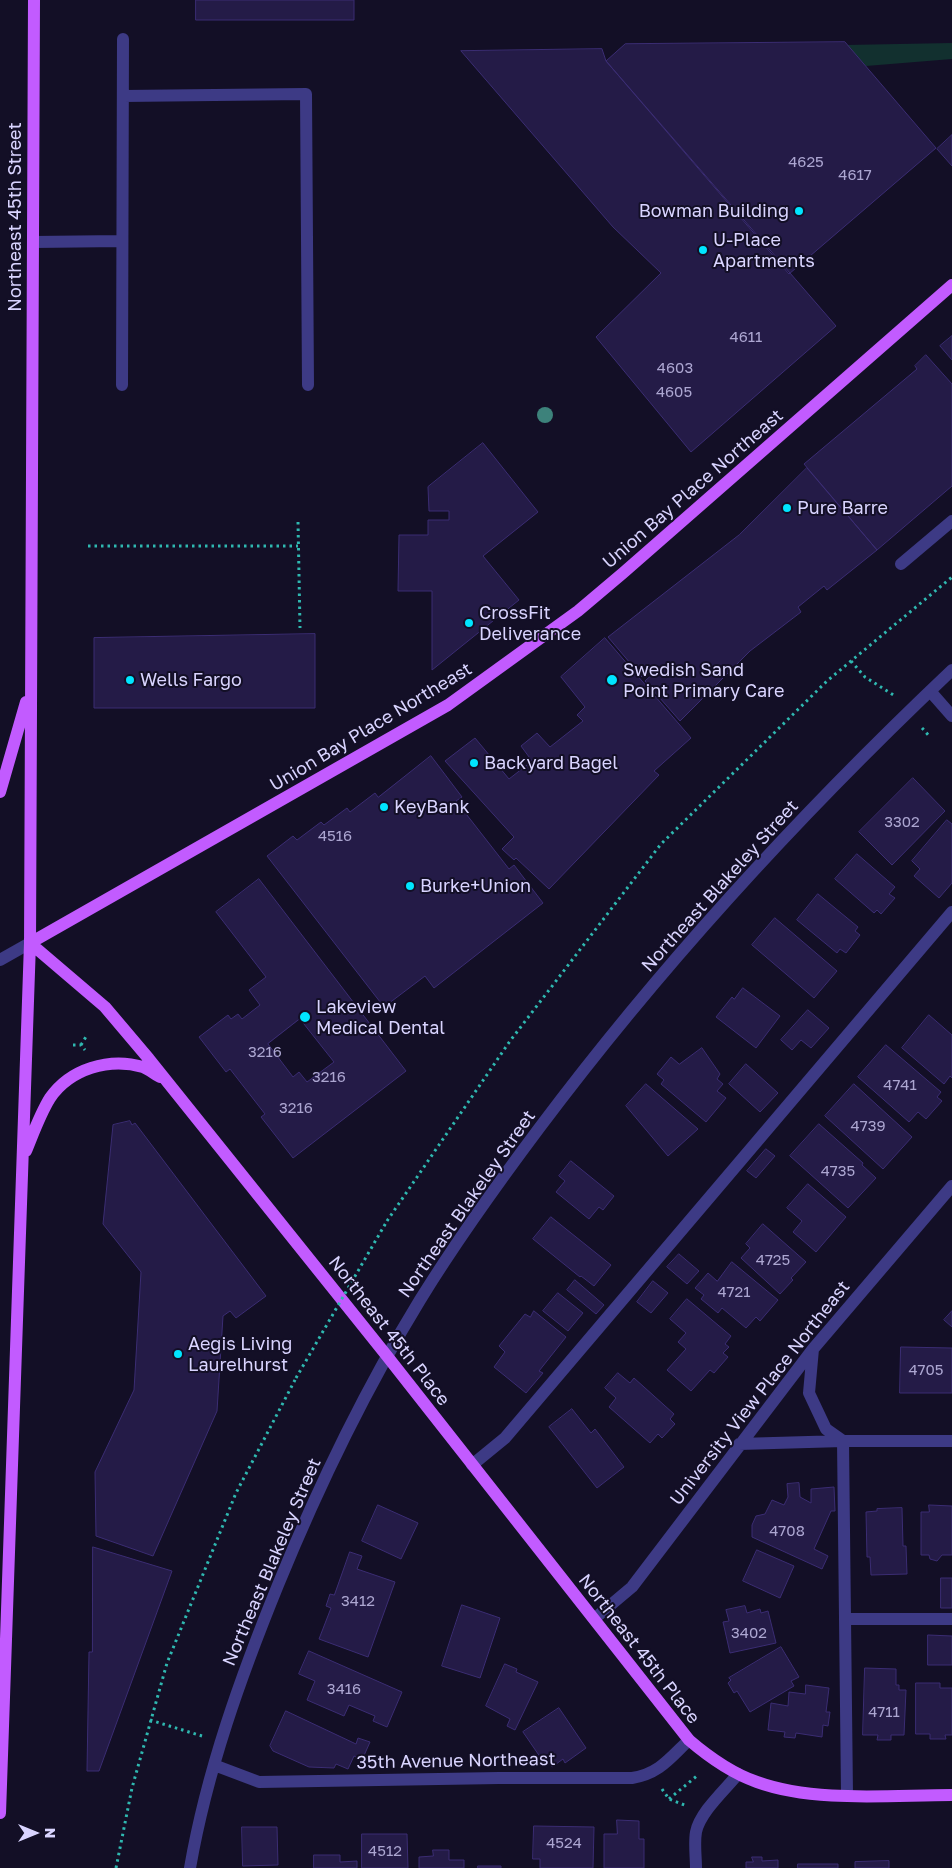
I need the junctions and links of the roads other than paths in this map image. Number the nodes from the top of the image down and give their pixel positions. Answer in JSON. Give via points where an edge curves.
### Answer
{"nodes":[{"id":1,"x":34,"y":0,"type":"edge"},
{"id":2,"x":123,"y":39,"type":"dead end"},
{"id":3,"x":123,"y":96,"type":"junction"},
{"id":4,"x":122,"y":240,"type":"junction"},
{"id":5,"x":33,"y":242,"type":"junction"},
{"id":6,"x":952,"y":285,"type":"edge"},
{"id":7,"x":308,"y":384,"type":"dead end"},
{"id":8,"x":122,"y":385,"type":"dead end"},
{"id":9,"x":952,"y":521,"type":"edge"},
{"id":10,"x":901,"y":564,"type":"dead end"},
{"id":11,"x":952,"y":670,"type":"edge"},
{"id":12,"x":30,"y":688,"type":"junction"},
{"id":13,"x":930,"y":691,"type":"junction"},
{"id":14,"x":952,"y":716,"type":"edge"},
{"id":15,"x":0,"y":792,"type":"edge"},
{"id":16,"x":952,"y":912,"type":"edge"},
{"id":17,"x":30,"y":943,"type":"junction"},
{"id":18,"x":0,"y":960,"type":"edge"},
{"id":19,"x":166,"y":1081,"type":"junction"},
{"id":20,"x":22,"y":1160,"type":"junction"},
{"id":21,"x":952,"y":1186,"type":"edge"},
{"id":22,"x":813,"y":1349,"type":"junction"},
{"id":23,"x":387,"y":1356,"type":"junction"},
{"id":24,"x":843,"y":1441,"type":"junction"},
{"id":25,"x":952,"y":1442,"type":"edge"},
{"id":26,"x":739,"y":1444,"type":"junction"},
{"id":27,"x":472,"y":1465,"type":"junction"},
{"id":28,"x":594,"y":1619,"type":"junction"},
{"id":29,"x":845,"y":1619,"type":"junction"},
{"id":30,"x":952,"y":1619,"type":"edge"},
{"id":31,"x":689,"y":1740,"type":"junction"},
{"id":32,"x":214,"y":1764,"type":"junction"},
{"id":33,"x":738,"y":1774,"type":"junction"},
{"id":34,"x":847,"y":1795,"type":"junction"},
{"id":35,"x":952,"y":1795,"type":"edge"},
{"id":36,"x":0,"y":1813,"type":"edge"},
{"id":37,"x":190,"y":1868,"type":"edge"},
{"id":38,"x":696,"y":1868,"type":"edge"}],
"edges":[{"from":1,"to":5,"type":"main road","name":"Northeast 45th Street"},
{"from":2,"to":3,"type":"street"},
{"from":3,"to":4,"type":"street"},
{"from":3,"to":7,"type":"street","via":[[306,94]]},
{"from":4,"to":5,"type":"street"},
{"from":4,"to":8,"type":"street"},
{"from":5,"to":12,"type":"main road","name":"Northeast 45th Street"},
{"from":6,"to":17,"type":"main road","name":"Union Bay Place Northeast","via":[[578,611],[448,705]]},
{"from":9,"to":10,"type":"street"},
{"from":11,"to":13,"type":"street","name":"Northeast Blakeley Street"},
{"from":12,"to":15,"type":"main road"},
{"from":12,"to":17,"type":"main road","name":"Northeast 45th Street"},
{"from":13,"to":14,"type":"street"},
{"from":13,"to":23,"type":"street","name":"Northeast Blakeley Street","via":[[775,849],[617,1028],[503,1178],[427,1289]]},
{"from":16,"to":27,"type":"street","via":[[505,1438]]},
{"from":17,"to":18,"type":"street"},
{"from":17,"to":19,"type":"main road","name":"Northeast 45th Place","via":[[105,1007]]},
{"from":17,"to":20,"type":"main road","name":"Northeast 45th Street"},
{"from":19,"to":20,"type":"main road","via":[[144,1068],[118,1063],[98,1065],[68,1079],[50,1098]]},
{"from":19,"to":23,"type":"main road","name":"Northeast 45th Place"},
{"from":20,"to":36,"type":"main road","name":"Northeast 45th Street"},
{"from":21,"to":22,"type":"street","name":"University View Place Northeast"},
{"from":22,"to":24,"type":"street","via":[[809,1393],[826,1429]]},
{"from":22,"to":26,"type":"street","name":"University View Place Northeast"},
{"from":23,"to":27,"type":"main road","name":"Northeast 45th Place"},
{"from":23,"to":32,"type":"street","name":"Northeast Blakeley Street","via":[[339,1449],[288,1561],[249,1659]]},
{"from":24,"to":25,"type":"street"},
{"from":24,"to":26,"type":"street"},
{"from":24,"to":29,"type":"street"},
{"from":26,"to":28,"type":"street","name":"University View Place Northeast","via":[[632,1587]]},
{"from":27,"to":28,"type":"main road","name":"Northeast 45th Place"},
{"from":28,"to":31,"type":"main road","name":"Northeast 45th Place"},
{"from":29,"to":30,"type":"street"},
{"from":29,"to":34,"type":"street"},
{"from":31,"to":32,"type":"street","name":"35th Avenue Northeast","via":[[655,1772],[632,1778],[260,1782]]},
{"from":31,"to":33,"type":"main road","name":"Northeast 45th Place"},
{"from":32,"to":37,"type":"street","name":"Northeast Blakeley Street"},
{"from":33,"to":34,"type":"main road","via":[[785,1791]]},
{"from":33,"to":38,"type":"street","via":[[700,1821],[696,1832]]},
{"from":34,"to":35,"type":"main road"}]}
